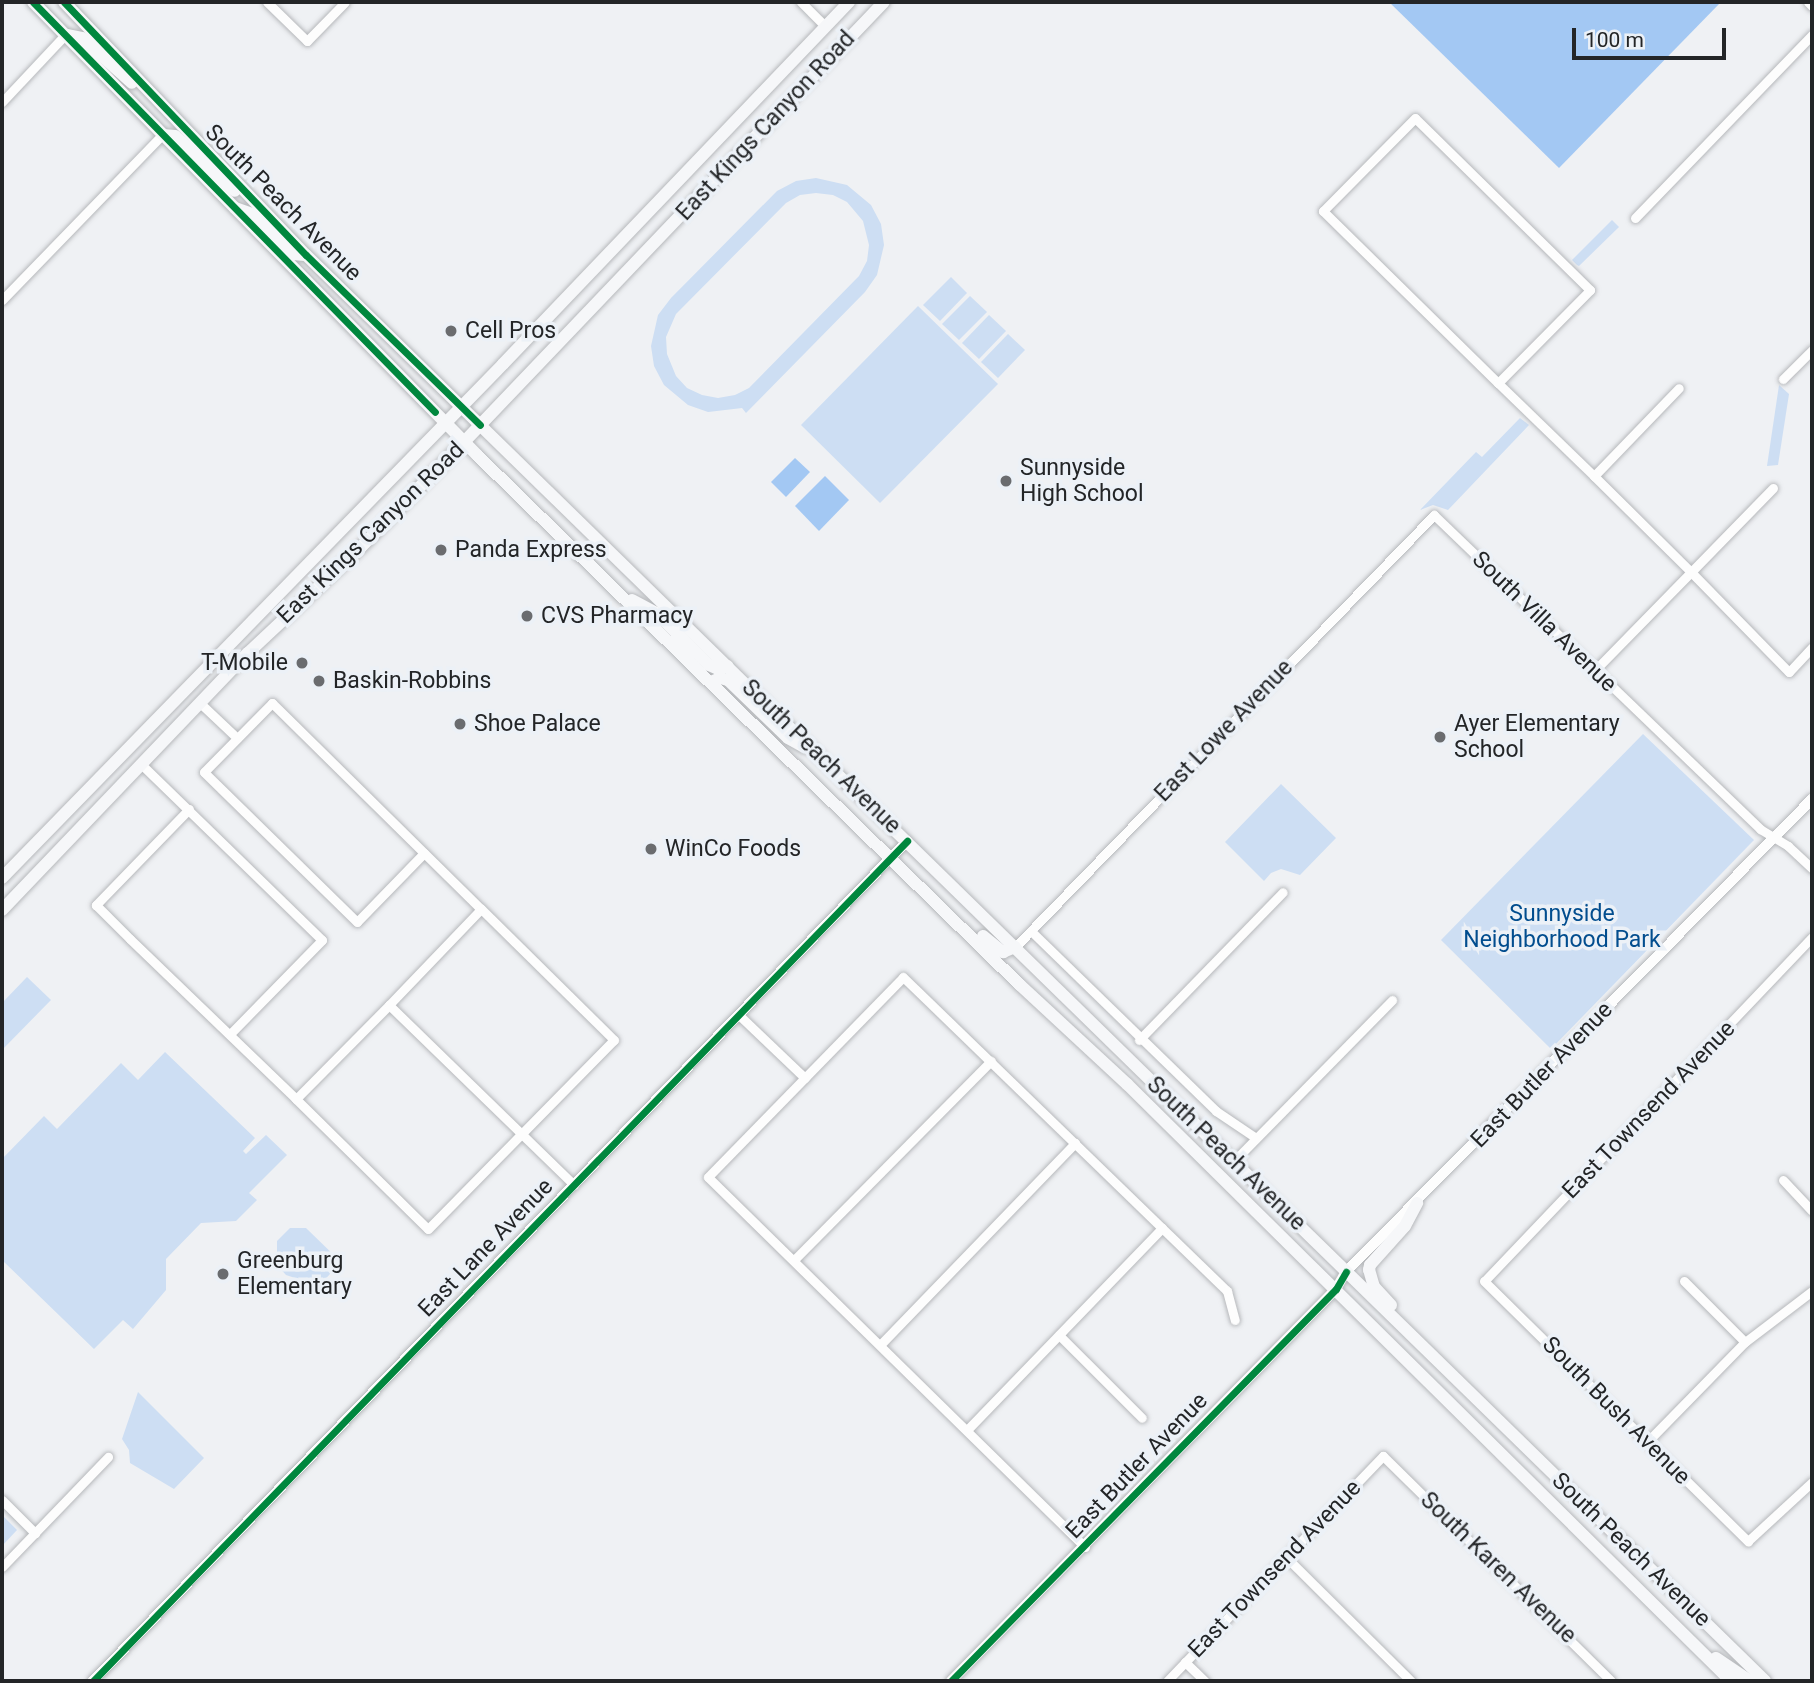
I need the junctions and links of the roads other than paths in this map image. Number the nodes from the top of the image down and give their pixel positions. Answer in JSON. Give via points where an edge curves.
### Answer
{"nodes":[{"id":1,"x":33,"y":2,"type":"edge"},
{"id":2,"x":64,"y":2,"type":"edge"},
{"id":3,"x":267,"y":2,"type":"edge"},
{"id":4,"x":345,"y":2,"type":"edge"},
{"id":5,"x":801,"y":2,"type":"edge"},
{"id":6,"x":849,"y":2,"type":"edge"},
{"id":7,"x":884,"y":2,"type":"edge"},
{"id":8,"x":1808,"y":2,"type":"edge"},
{"id":9,"x":1812,"y":6,"type":"edge"},
{"id":10,"x":825,"y":26,"type":"junction"},
{"id":11,"x":1812,"y":34,"type":"edge"},
{"id":12,"x":65,"y":35,"type":"junction"},
{"id":13,"x":153,"y":97,"type":"junction"},
{"id":14,"x":2,"y":102,"type":"edge"},
{"id":15,"x":162,"y":135,"type":"junction"},
{"id":16,"x":232,"y":206,"type":"junction"},
{"id":17,"x":258,"y":207,"type":"junction"},
{"id":18,"x":1635,"y":218,"type":"dead end"},
{"id":19,"x":306,"y":255,"type":"junction"},
{"id":20,"x":2,"y":300,"type":"edge"},
{"id":21,"x":1812,"y":350,"type":"edge"},
{"id":22,"x":1783,"y":379,"type":"dead end"},
{"id":23,"x":1498,"y":383,"type":"junction"},
{"id":24,"x":1679,"y":388,"type":"dead end"},
{"id":25,"x":461,"y":406,"type":"junction"},
{"id":26,"x":446,"y":423,"type":"junction"},
{"id":27,"x":480,"y":425,"type":"junction"},
{"id":28,"x":464,"y":442,"type":"junction"},
{"id":29,"x":1594,"y":476,"type":"junction"},
{"id":30,"x":1773,"y":488,"type":"dead end"},
{"id":31,"x":1434,"y":514,"type":"joint"},
{"id":32,"x":1691,"y":572,"type":"junction"},
{"id":33,"x":617,"y":591,"type":"junction"},
{"id":34,"x":1812,"y":647,"type":"edge"},
{"id":35,"x":728,"y":666,"type":"junction"},
{"id":36,"x":1594,"y":671,"type":"junction"},
{"id":37,"x":711,"y":682,"type":"junction"},
{"id":38,"x":200,"y":703,"type":"junction"},
{"id":39,"x":237,"y":738,"type":"junction"},
{"id":40,"x":822,"y":758,"type":"junction"},
{"id":41,"x":142,"y":765,"type":"junction"},
{"id":42,"x":1812,"y":799,"type":"edge"},
{"id":43,"x":189,"y":809,"type":"junction"},
{"id":44,"x":1774,"y":838,"type":"junction"},
{"id":45,"x":907,"y":841,"type":"junction"},
{"id":46,"x":424,"y":853,"type":"junction"},
{"id":47,"x":891,"y":858,"type":"junction"},
{"id":48,"x":1812,"y":868,"type":"edge"},
{"id":49,"x":2,"y":878,"type":"edge"},
{"id":50,"x":1283,"y":892,"type":"dead end"},
{"id":51,"x":481,"y":909,"type":"junction"},
{"id":52,"x":2,"y":910,"type":"edge"},
{"id":53,"x":947,"y":911,"type":"junction"},
{"id":54,"x":1031,"y":931,"type":"junction"},
{"id":55,"x":1812,"y":937,"type":"edge"},
{"id":56,"x":1015,"y":947,"type":"junction"},
{"id":57,"x":1392,"y":1000,"type":"dead end"},
{"id":58,"x":388,"y":1005,"type":"junction"},
{"id":59,"x":739,"y":1015,"type":"junction"},
{"id":60,"x":230,"y":1034,"type":"junction"},
{"id":61,"x":1139,"y":1040,"type":"junction"},
{"id":62,"x":990,"y":1061,"type":"junction"},
{"id":63,"x":805,"y":1078,"type":"junction"},
{"id":64,"x":296,"y":1099,"type":"junction"},
{"id":65,"x":522,"y":1134,"type":"junction"},
{"id":66,"x":1256,"y":1138,"type":"junction"},
{"id":67,"x":1075,"y":1143,"type":"junction"},
{"id":68,"x":1233,"y":1162,"type":"junction"},
{"id":69,"x":1783,"y":1180,"type":"dead end"},
{"id":70,"x":574,"y":1185,"type":"junction"},
{"id":71,"x":1417,"y":1203,"type":"junction"},
{"id":72,"x":1812,"y":1211,"type":"edge"},
{"id":73,"x":1162,"y":1228,"type":"junction"},
{"id":74,"x":794,"y":1260,"type":"junction"},
{"id":75,"x":1346,"y":1272,"type":"junction"},
{"id":76,"x":1484,"y":1281,"type":"joint"},
{"id":77,"x":1684,"y":1281,"type":"dead end"},
{"id":78,"x":1336,"y":1289,"type":"junction"},
{"id":79,"x":1812,"y":1291,"type":"edge"},
{"id":80,"x":1235,"y":1320,"type":"dead end"},
{"id":81,"x":1059,"y":1335,"type":"junction"},
{"id":82,"x":1413,"y":1337,"type":"junction"},
{"id":83,"x":1745,"y":1342,"type":"junction"},
{"id":84,"x":880,"y":1345,"type":"junction"},
{"id":85,"x":1142,"y":1418,"type":"dead end"},
{"id":86,"x":967,"y":1430,"type":"junction"},
{"id":87,"x":1647,"y":1442,"type":"junction"},
{"id":88,"x":1383,"y":1456,"type":"joint"},
{"id":89,"x":108,"y":1457,"type":"dead end"},
{"id":90,"x":1812,"y":1482,"type":"edge"},
{"id":91,"x":2,"y":1500,"type":"edge"},
{"id":92,"x":35,"y":1533,"type":"junction"},
{"id":93,"x":1085,"y":1546,"type":"junction"},
{"id":94,"x":1286,"y":1557,"type":"junction"},
{"id":95,"x":2,"y":1567,"type":"edge"},
{"id":96,"x":1660,"y":1610,"type":"junction"},
{"id":97,"x":1185,"y":1661,"type":"junction"},
{"id":98,"x":1612,"y":1680,"type":"edge"},
{"id":99,"x":93,"y":1681,"type":"edge"},
{"id":100,"x":951,"y":1681,"type":"edge"},
{"id":101,"x":1167,"y":1681,"type":"edge"},
{"id":102,"x":1205,"y":1681,"type":"edge"},
{"id":103,"x":1411,"y":1681,"type":"edge"},
{"id":104,"x":1731,"y":1681,"type":"edge"},
{"id":105,"x":1750,"y":1681,"type":"edge"},
{"id":106,"x":1765,"y":1681,"type":"edge"}],
"edges":[{"from":1,"to":12,"type":"main road","name":"South Peach Avenue"},
{"from":2,"to":13,"type":"main road","name":"South Peach Avenue"},
{"from":3,"to":4,"type":"street","via":[[307,41]]},
{"from":5,"to":10,"type":"street"},
{"from":6,"to":10,"type":"main road","name":"East Kings Canyon Road"},
{"from":7,"to":27,"type":"main road","name":"East Kings Canyon Road"},
{"from":8,"to":9,"type":"street"},
{"from":10,"to":25,"type":"main road","name":"East Kings Canyon Road"},
{"from":11,"to":18,"type":"street"},
{"from":12,"to":13,"type":"main road","via":[[82,38],[116,72]]},
{"from":12,"to":14,"type":"street"},
{"from":12,"to":15,"type":"main road","name":"South Peach Avenue"},
{"from":13,"to":17,"type":"main road","name":"South Peach Avenue"},
{"from":15,"to":16,"type":"main road","name":"South Peach Avenue"},
{"from":15,"to":17,"type":"main road","via":[[175,136],[221,181]]},
{"from":15,"to":20,"type":"street"},
{"from":16,"to":19,"type":"main road","via":[[252,214],[293,254]]},
{"from":16,"to":26,"type":"main road","name":"South Peach Avenue"},
{"from":17,"to":19,"type":"main road","name":"South Peach Avenue"},
{"from":19,"to":25,"type":"main road","name":"South Peach Avenue"},
{"from":21,"to":22,"type":"street"},
{"from":23,"to":23,"type":"street","via":[[1324,211],[1415,118],[1590,290]]},
{"from":23,"to":29,"type":"street"},
{"from":24,"to":29,"type":"street"},
{"from":25,"to":26,"type":"main road","name":"East Kings Canyon Road"},
{"from":25,"to":27,"type":"main road","name":"South Peach Avenue"},
{"from":26,"to":28,"type":"main road","name":"South Peach Avenue"},
{"from":26,"to":49,"type":"main road","name":"East Kings Canyon Road"},
{"from":27,"to":28,"type":"main road","name":"East Kings Canyon Road"},
{"from":27,"to":35,"type":"main road","name":"South Peach Avenue"},
{"from":28,"to":33,"type":"main road","name":"South Peach Avenue"},
{"from":28,"to":38,"type":"main road","name":"East Kings Canyon Road"},
{"from":29,"to":32,"type":"street"},
{"from":30,"to":32,"type":"street"},
{"from":31,"to":36,"type":"street","name":"South Villa Avenue"},
{"from":31,"to":54,"type":"street","name":"East Lowe Avenue"},
{"from":32,"to":34,"type":"street","via":[[1789,671]]},
{"from":32,"to":36,"type":"street"},
{"from":33,"to":35,"type":"main road","via":[[656,613],[714,668]]},
{"from":33,"to":37,"type":"main road","name":"South Peach Avenue"},
{"from":35,"to":40,"type":"main road","name":"South Peach Avenue"},
{"from":36,"to":44,"type":"street","name":"South Villa Avenue"},
{"from":37,"to":40,"type":"main road","via":[[727,680],[788,738]]},
{"from":37,"to":47,"type":"main road","name":"South Peach Avenue"},
{"from":38,"to":39,"type":"street"},
{"from":38,"to":41,"type":"main road","name":"East Kings Canyon Road"},
{"from":39,"to":46,"type":"street","via":[[272,703]]},
{"from":39,"to":46,"type":"street","via":[[204,772],[357,922]]},
{"from":40,"to":45,"type":"main road","name":"South Peach Avenue"},
{"from":41,"to":43,"type":"street"},
{"from":41,"to":52,"type":"main road","name":"East Kings Canyon Road"},
{"from":42,"to":44,"type":"street","name":"East Butler Avenue"},
{"from":43,"to":60,"type":"street","via":[[322,940]]},
{"from":43,"to":60,"type":"street","via":[[96,905]]},
{"from":44,"to":48,"type":"street","name":"South Villa Avenue"},
{"from":44,"to":71,"type":"street","name":"East Butler Avenue"},
{"from":45,"to":47,"type":"street","name":"East Lane Avenue"},
{"from":45,"to":56,"type":"main road","name":"South Peach Avenue"},
{"from":46,"to":51,"type":"street"},
{"from":47,"to":53,"type":"main road","name":"South Peach Avenue"},
{"from":47,"to":59,"type":"street","name":"East Lane Avenue"},
{"from":50,"to":61,"type":"street"},
{"from":51,"to":58,"type":"street"},
{"from":51,"to":65,"type":"street","via":[[614,1040]]},
{"from":53,"to":56,"type":"main road","via":[[956,911],[998,949],[1007,952]]},
{"from":53,"to":78,"type":"main road","name":"South Peach Avenue"},
{"from":54,"to":56,"type":"street","name":"East Lowe Avenue"},
{"from":54,"to":61,"type":"street","name":"South Peach Avenue"},
{"from":55,"to":76,"type":"street","name":"East Townsend Avenue"},
{"from":56,"to":68,"type":"main road","name":"South Peach Avenue"},
{"from":57,"to":66,"type":"street"},
{"from":58,"to":64,"type":"street"},
{"from":58,"to":65,"type":"street"},
{"from":59,"to":63,"type":"street"},
{"from":59,"to":70,"type":"street","name":"East Lane Avenue"},
{"from":60,"to":64,"type":"street"},
{"from":61,"to":66,"type":"street","name":"South Peach Avenue","via":[[1216,1111]]},
{"from":62,"to":63,"type":"street","via":[[904,977]]},
{"from":62,"to":67,"type":"street"},
{"from":62,"to":74,"type":"street"},
{"from":63,"to":74,"type":"street","via":[[708,1177]]},
{"from":64,"to":65,"type":"street","via":[[428,1229]]},
{"from":65,"to":70,"type":"street"},
{"from":66,"to":68,"type":"street"},
{"from":67,"to":73,"type":"street"},
{"from":67,"to":84,"type":"street"},
{"from":68,"to":75,"type":"main road","name":"South Peach Avenue"},
{"from":69,"to":72,"type":"street"},
{"from":70,"to":99,"type":"street","name":"East Lane Avenue"},
{"from":71,"to":75,"type":"street","name":"East Butler Avenue"},
{"from":71,"to":82,"type":"main road","via":[[1405,1226],[1369,1270],[1374,1287]]},
{"from":73,"to":80,"type":"street","via":[[1227,1291]]},
{"from":73,"to":81,"type":"street"},
{"from":74,"to":84,"type":"street"},
{"from":75,"to":78,"type":"street","name":"East Butler Avenue"},
{"from":75,"to":82,"type":"main road","name":"South Peach Avenue"},
{"from":76,"to":87,"type":"street","name":"South Bush Avenue"},
{"from":77,"to":83,"type":"street"},
{"from":78,"to":93,"type":"street","name":"East Butler Avenue"},
{"from":78,"to":96,"type":"main road","name":"South Peach Avenue"},
{"from":79,"to":83,"type":"street"},
{"from":81,"to":85,"type":"street"},
{"from":81,"to":86,"type":"street"},
{"from":82,"to":106,"type":"main road","name":"South Peach Avenue"},
{"from":83,"to":87,"type":"street"},
{"from":84,"to":86,"type":"street"},
{"from":86,"to":93,"type":"street"},
{"from":87,"to":90,"type":"street","name":"South Bush Avenue","via":[[1748,1541]]},
{"from":88,"to":94,"type":"street","name":"East Townsend Avenue"},
{"from":88,"to":98,"type":"street","name":"South Karen Avenue"},
{"from":89,"to":92,"type":"street"},
{"from":91,"to":92,"type":"street"},
{"from":92,"to":95,"type":"street"},
{"from":93,"to":100,"type":"street","name":"East Butler Avenue"},
{"from":94,"to":97,"type":"street","name":"East Townsend Avenue"},
{"from":94,"to":103,"type":"street"},
{"from":96,"to":104,"type":"main road","name":"South Peach Avenue"},
{"from":96,"to":105,"type":"main road"},
{"from":97,"to":101,"type":"street","name":"East Townsend Avenue"},
{"from":97,"to":102,"type":"street"}]}
